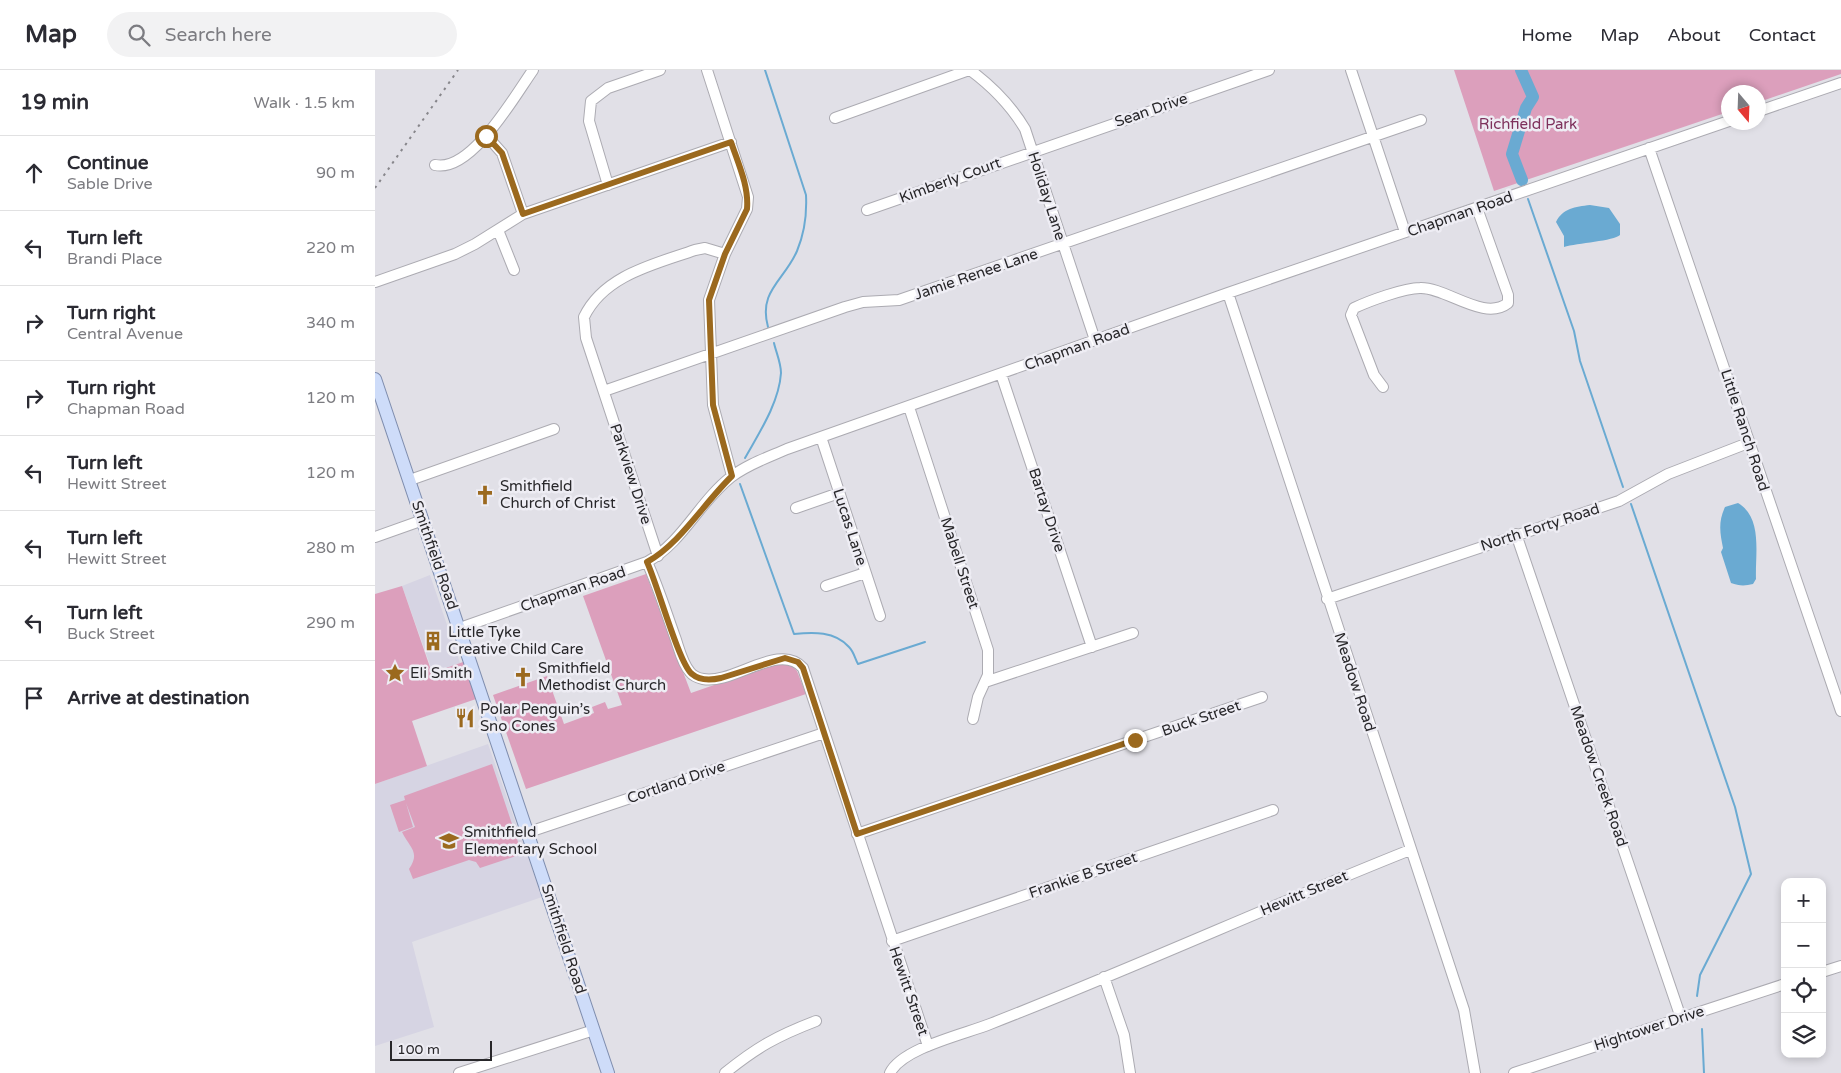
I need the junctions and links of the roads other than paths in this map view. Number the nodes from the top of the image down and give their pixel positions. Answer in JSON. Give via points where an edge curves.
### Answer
{"nodes":[{"id":1,"x":533,"y":70,"type":"edge"},
{"id":2,"x":660,"y":70,"type":"edge"},
{"id":3,"x":707,"y":70,"type":"edge"},
{"id":4,"x":969,"y":70,"type":"edge"},
{"id":5,"x":1269,"y":70,"type":"edge"},
{"id":6,"x":1351,"y":70,"type":"edge"},
{"id":7,"x":1839,"y":84,"type":"edge"},
{"id":8,"x":1766,"y":109,"type":"edge"},
{"id":9,"x":835,"y":118,"type":"dead end"},
{"id":10,"x":1421,"y":120,"type":"dead end"},
{"id":11,"x":1721,"y":124,"type":"edge"},
{"id":12,"x":486,"y":136,"type":"junction"},
{"id":13,"x":1373,"y":137,"type":"junction"},
{"id":14,"x":731,"y":142,"type":"junction"},
{"id":15,"x":1649,"y":148,"type":"junction"},
{"id":16,"x":1033,"y":151,"type":"junction"},
{"id":17,"x":435,"y":165,"type":"dead end"},
{"id":18,"x":608,"y":185,"type":"junction"},
{"id":19,"x":1477,"y":208,"type":"junction"},
{"id":20,"x":867,"y":210,"type":"dead end"},
{"id":21,"x":523,"y":214,"type":"junction"},
{"id":22,"x":498,"y":230,"type":"junction"},
{"id":23,"x":1405,"y":232,"type":"junction"},
{"id":24,"x":1063,"y":244,"type":"junction"},
{"id":25,"x":725,"y":254,"type":"junction"},
{"id":26,"x":514,"y":270,"type":"dead end"},
{"id":27,"x":375,"y":282,"type":"edge"},
{"id":28,"x":1228,"y":293,"type":"junction"},
{"id":29,"x":1095,"y":340,"type":"junction"},
{"id":30,"x":710,"y":355,"type":"junction"},
{"id":31,"x":1001,"y":374,"type":"junction"},
{"id":32,"x":375,"y":379,"type":"edge"},
{"id":33,"x":1383,"y":387,"type":"dead end"},
{"id":34,"x":605,"y":392,"type":"junction"},
{"id":35,"x":909,"y":407,"type":"junction"},
{"id":36,"x":554,"y":429,"type":"dead end"},
{"id":37,"x":821,"y":437,"type":"junction"},
{"id":38,"x":1748,"y":443,"type":"junction"},
{"id":39,"x":732,"y":476,"type":"junction"},
{"id":40,"x":410,"y":480,"type":"junction"},
{"id":41,"x":839,"y":494,"type":"junction"},
{"id":42,"x":796,"y":508,"type":"dead end"},
{"id":43,"x":423,"y":520,"type":"junction"},
{"id":44,"x":1516,"y":534,"type":"junction"},
{"id":45,"x":375,"y":537,"type":"edge"},
{"id":46,"x":658,"y":556,"type":"junction"},
{"id":47,"x":647,"y":562,"type":"junction"},
{"id":48,"x":865,"y":573,"type":"junction"},
{"id":49,"x":826,"y":586,"type":"dead end"},
{"id":50,"x":1327,"y":599,"type":"junction"},
{"id":51,"x":879,"y":616,"type":"dead end"},
{"id":52,"x":460,"y":628,"type":"junction"},
{"id":53,"x":1133,"y":633,"type":"dead end"},
{"id":54,"x":1092,"y":647,"type":"junction"},
{"id":55,"x":985,"y":682,"type":"junction"},
{"id":56,"x":1261,"y":697,"type":"dead end"},
{"id":57,"x":1841,"y":711,"type":"edge"},
{"id":58,"x":973,"y":719,"type":"dead end"},
{"id":59,"x":824,"y":733,"type":"junction"},
{"id":60,"x":1273,"y":810,"type":"dead end"},
{"id":61,"x":529,"y":832,"type":"junction"},
{"id":62,"x":857,"y":834,"type":"junction"},
{"id":63,"x":1410,"y":850,"type":"junction"},
{"id":64,"x":892,"y":941,"type":"junction"},
{"id":65,"x":1841,"y":966,"type":"edge"},
{"id":66,"x":1826,"y":971,"type":"edge"},
{"id":67,"x":1104,"y":977,"type":"junction"},
{"id":68,"x":1781,"y":985,"type":"edge"},
{"id":69,"x":1681,"y":1018,"type":"junction"},
{"id":70,"x":816,"y":1020,"type":"dead end"},
{"id":71,"x":594,"y":1030,"type":"junction"},
{"id":72,"x":927,"y":1046,"type":"junction"},
{"id":73,"x":459,"y":1073,"type":"edge"},
{"id":74,"x":608,"y":1073,"type":"edge"},
{"id":75,"x":725,"y":1073,"type":"edge"},
{"id":76,"x":891,"y":1073,"type":"edge"},
{"id":77,"x":1130,"y":1073,"type":"edge"},
{"id":78,"x":1475,"y":1073,"type":"edge"},
{"id":79,"x":1514,"y":1073,"type":"edge"}],
"edges":[{"from":1,"to":12,"type":"street"},
{"from":2,"to":18,"type":"street","via":[[608,88],[591,101],[589,121]]},
{"from":3,"to":14,"type":"street"},
{"from":4,"to":9,"type":"street"},
{"from":4,"to":16,"type":"street","name":"Holiday Lane","via":[[1012,108]]},
{"from":5,"to":16,"type":"street","name":"Sean Drive"},
{"from":6,"to":13,"type":"street"},
{"from":7,"to":8,"type":"street"},
{"from":10,"to":13,"type":"street","name":"Jamie Renee Lane"},
{"from":11,"to":15,"type":"street","name":"Chapman Road"},
{"from":12,"to":17,"type":"street","via":[[464,158],[443,166]]},
{"from":12,"to":21,"type":"street","via":[[502,153]]},
{"from":13,"to":23,"type":"street"},
{"from":13,"to":24,"type":"street","name":"Jamie Renee Lane"},
{"from":14,"to":18,"type":"street"},
{"from":14,"to":25,"type":"street","via":[[748,197],[747,209]]},
{"from":15,"to":19,"type":"street","name":"Chapman Road"},
{"from":15,"to":38,"type":"street","name":"Little Ranch Road"},
{"from":16,"to":20,"type":"street","name":"Kimberly Court"},
{"from":16,"to":24,"type":"street","name":"Holiday Lane"},
{"from":18,"to":21,"type":"street"},
{"from":19,"to":23,"type":"street","name":"Chapman Road"},
{"from":19,"to":33,"type":"street","via":[[1508,303],[1502,308],[1465,304],[1435,290],[1421,288],[1354,308],[1351,315],[1374,375]]},
{"from":21,"to":22,"type":"street"},
{"from":22,"to":26,"type":"street"},
{"from":22,"to":27,"type":"street","via":[[455,254]]},
{"from":23,"to":28,"type":"street","name":"Chapman Road"},
{"from":24,"to":29,"type":"street","name":"Holiday Lane"},
{"from":24,"to":30,"type":"street","name":"Jamie Renee Lane","via":[[899,300],[863,302],[845,307]]},
{"from":25,"to":30,"type":"street","via":[[709,300]]},
{"from":25,"to":34,"type":"street","name":"Parkview Drive","via":[[705,248],[632,272],[615,282],[588,308],[584,329]]},
{"from":28,"to":29,"type":"street","name":"Chapman Road"},
{"from":28,"to":50,"type":"street","name":"Meadow Road"},
{"from":29,"to":31,"type":"street","name":"Chapman Road"},
{"from":30,"to":34,"type":"street","name":"Jamie Renee Lane"},
{"from":30,"to":39,"type":"street","via":[[713,405]]},
{"from":31,"to":35,"type":"street","name":"Chapman Road"},
{"from":31,"to":54,"type":"street","name":"Bartay Drive"},
{"from":32,"to":40,"type":"main road","name":"Smithfield Road"},
{"from":34,"to":46,"type":"street","name":"Parkview Drive"},
{"from":35,"to":37,"type":"street","name":"Chapman Road"},
{"from":35,"to":55,"type":"street","name":"Mabell Street","via":[[988,650]]},
{"from":36,"to":40,"type":"street"},
{"from":37,"to":39,"type":"street","name":"Chapman Road"},
{"from":37,"to":41,"type":"street","name":"Lucas Lane"},
{"from":38,"to":44,"type":"street","name":"North Forty Road","via":[[1676,470],[1619,500]]},
{"from":38,"to":57,"type":"street","name":"Little Ranch Road"},
{"from":39,"to":46,"type":"street","name":"Chapman Road"},
{"from":40,"to":43,"type":"main road","name":"Smithfield Road"},
{"from":41,"to":42,"type":"street"},
{"from":41,"to":48,"type":"street","name":"Lucas Lane"},
{"from":43,"to":45,"type":"street"},
{"from":43,"to":52,"type":"main road","name":"Smithfield Road"},
{"from":44,"to":50,"type":"street","name":"North Forty Road"},
{"from":44,"to":69,"type":"street","name":"Meadow Creek Road"},
{"from":46,"to":47,"type":"street","name":"Chapman Road"},
{"from":47,"to":52,"type":"street","name":"Chapman Road"},
{"from":47,"to":59,"type":"street","name":"Hewitt Street","via":[[680,653],[693,676],[712,680],[775,660],[792,659],[803,668]]},
{"from":48,"to":49,"type":"street"},
{"from":48,"to":51,"type":"street","name":"Lucas Lane"},
{"from":50,"to":63,"type":"street","name":"Meadow Road"},
{"from":52,"to":61,"type":"main road","name":"Smithfield Road"},
{"from":53,"to":54,"type":"street"},
{"from":54,"to":55,"type":"street"},
{"from":55,"to":58,"type":"street","name":"Mabell Street"},
{"from":56,"to":62,"type":"street","name":"Buck Street"},
{"from":59,"to":61,"type":"street","name":"Cortland Drive"},
{"from":59,"to":62,"type":"street","name":"Hewitt Street"},
{"from":60,"to":64,"type":"street","name":"Frankie B Street"},
{"from":61,"to":71,"type":"main road","name":"Smithfield Road"},
{"from":62,"to":64,"type":"street","name":"Hewitt Street"},
{"from":63,"to":67,"type":"street","name":"Hewitt Street"},
{"from":63,"to":78,"type":"street","name":"Meadow Road","via":[[1464,1010]]},
{"from":64,"to":72,"type":"street","name":"Hewitt Street"},
{"from":65,"to":66,"type":"street"},
{"from":67,"to":72,"type":"street","name":"Hewitt Street","via":[[1011,1016]]},
{"from":67,"to":77,"type":"street","via":[[1124,1035]]},
{"from":68,"to":69,"type":"street","name":"Hightower Drive"},
{"from":69,"to":79,"type":"street","name":"Hightower Drive"},
{"from":70,"to":75,"type":"street","via":[[754,1049]]},
{"from":71,"to":73,"type":"street"},
{"from":71,"to":74,"type":"main road","name":"Smithfield Road"},
{"from":72,"to":76,"type":"street","via":[[899,1062]]}]}
